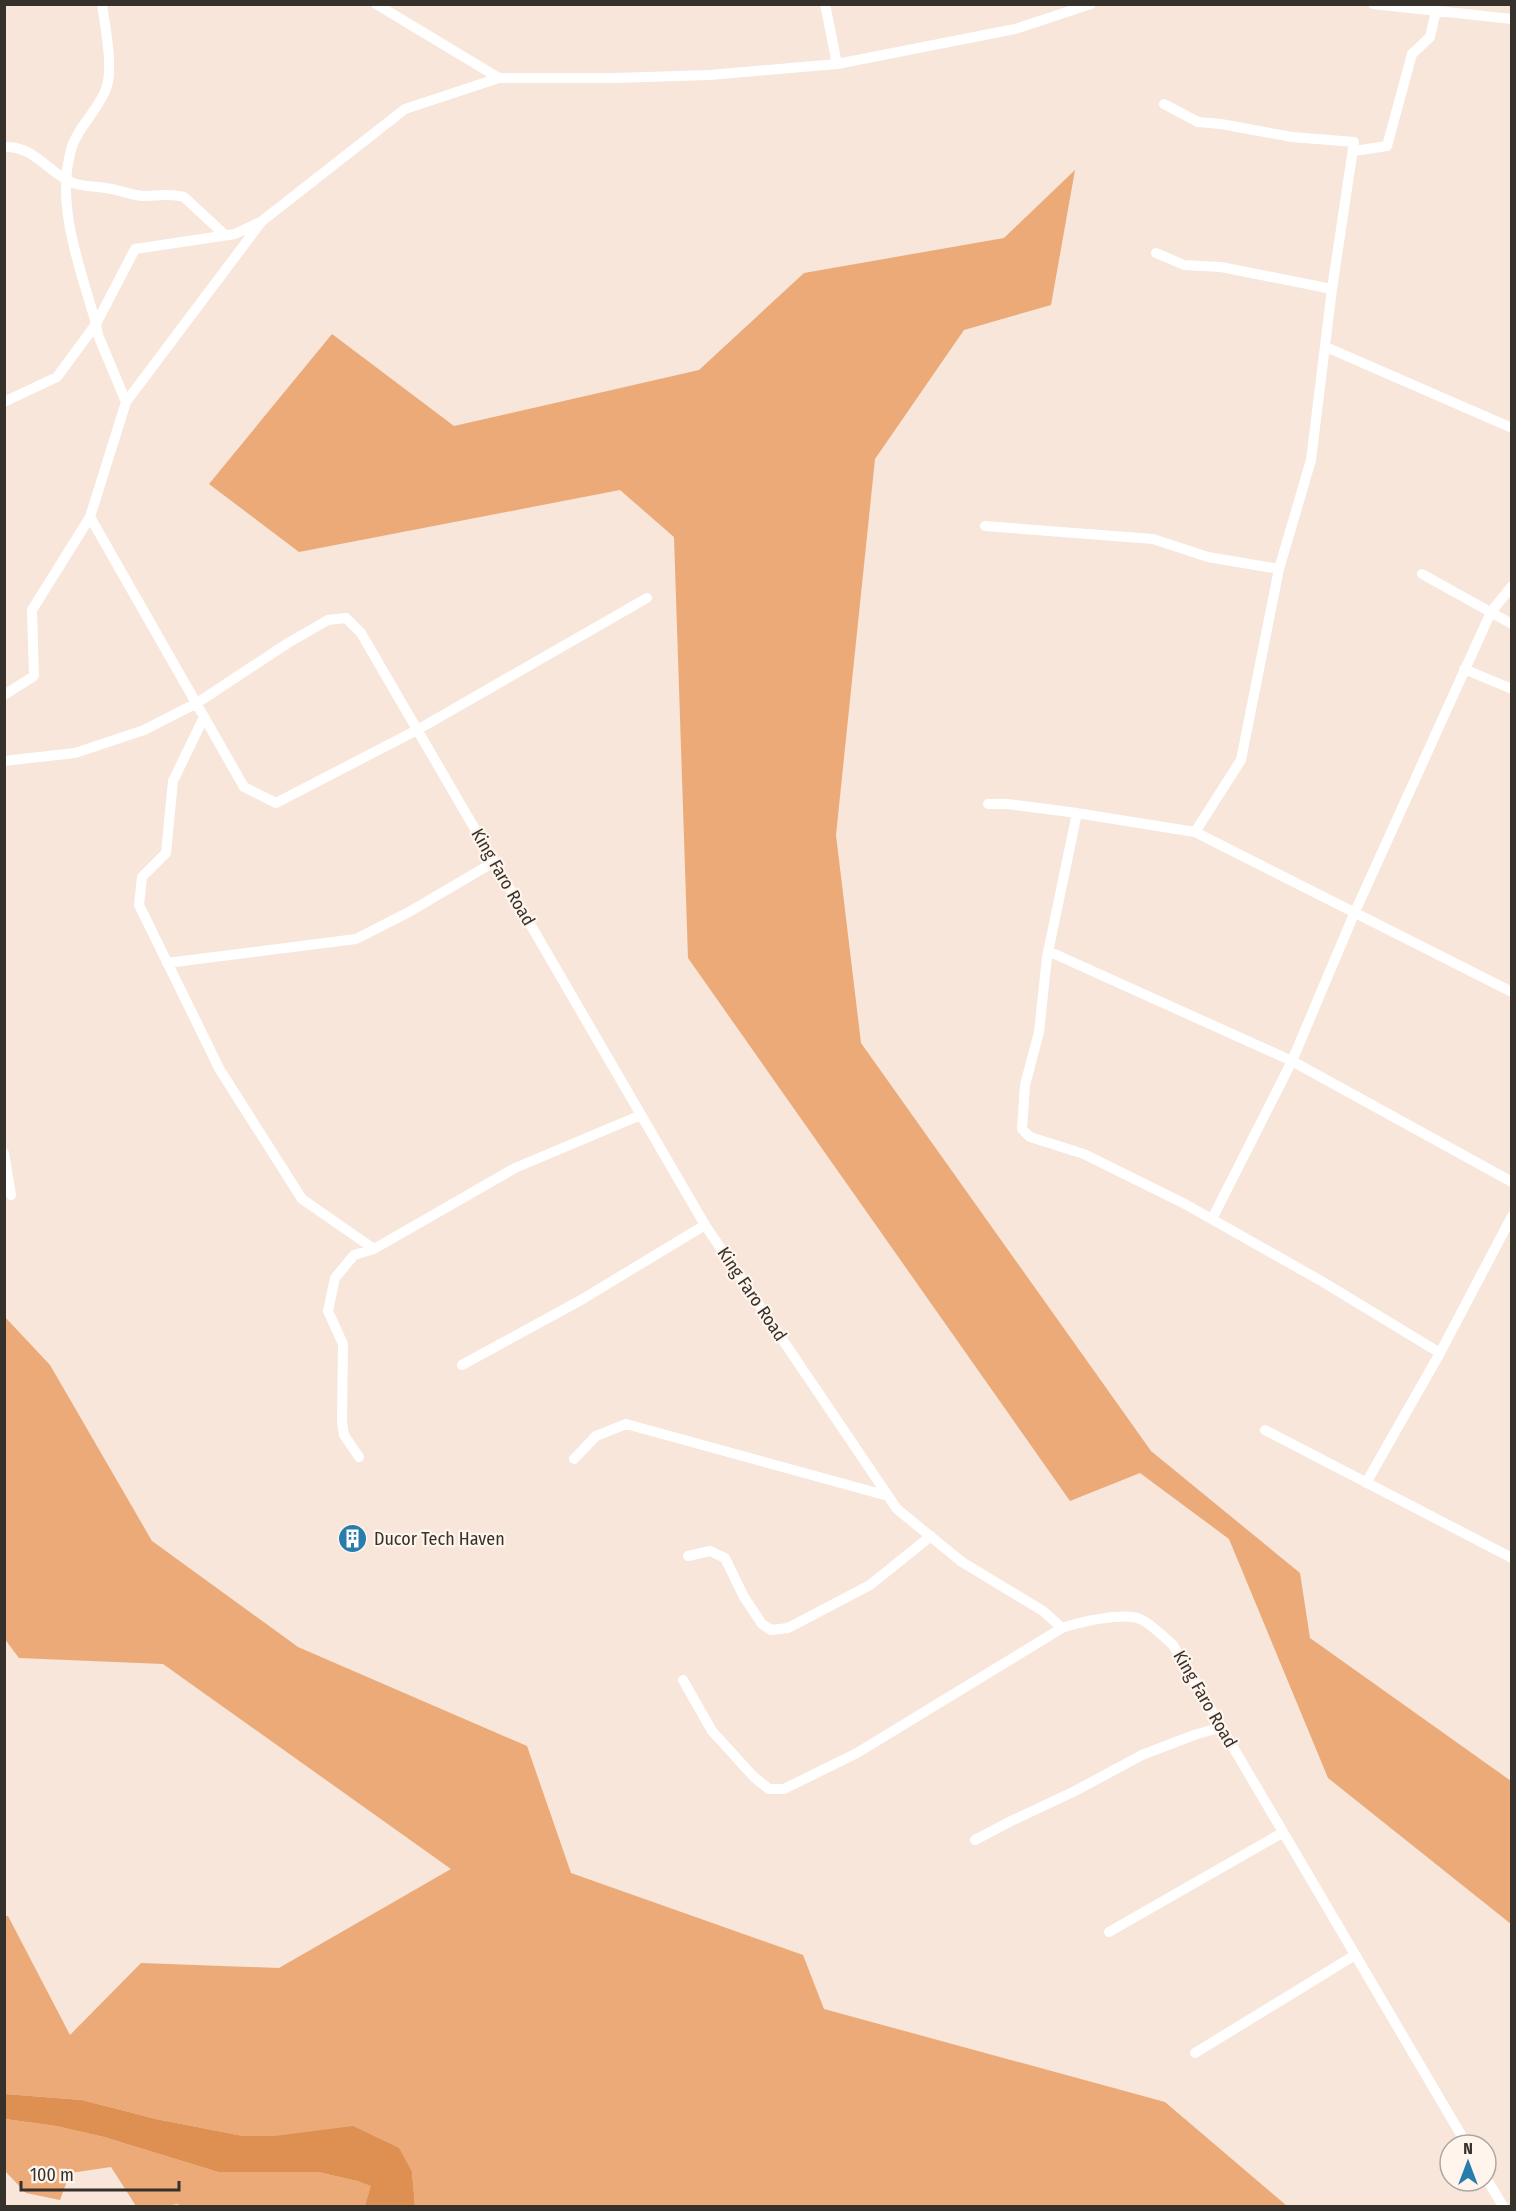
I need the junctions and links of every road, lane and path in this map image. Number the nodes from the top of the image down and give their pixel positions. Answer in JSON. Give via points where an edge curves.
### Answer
{"nodes":[{"id":1,"x":102,"y":4,"type":"edge"},
{"id":2,"x":376,"y":4,"type":"edge"},
{"id":3,"x":825,"y":4,"type":"edge"},
{"id":4,"x":1091,"y":4,"type":"edge"},
{"id":5,"x":1373,"y":4,"type":"edge"},
{"id":6,"x":1436,"y":11,"type":"junction"},
{"id":7,"x":1512,"y":19,"type":"edge"},
{"id":8,"x":837,"y":64,"type":"junction"},
{"id":9,"x":499,"y":78,"type":"junction"},
{"id":10,"x":1164,"y":104,"type":"dead end"},
{"id":11,"x":4,"y":147,"type":"edge"},
{"id":12,"x":1354,"y":151,"type":"junction"},
{"id":13,"x":67,"y":180,"type":"junction"},
{"id":14,"x":262,"y":221,"type":"junction"},
{"id":15,"x":225,"y":236,"type":"junction"},
{"id":16,"x":1156,"y":253,"type":"dead end"},
{"id":17,"x":1332,"y":290,"type":"junction"},
{"id":18,"x":96,"y":324,"type":"junction"},
{"id":19,"x":1326,"y":347,"type":"junction"},
{"id":20,"x":4,"y":402,"type":"edge"},
{"id":21,"x":126,"y":402,"type":"junction"},
{"id":22,"x":1512,"y":428,"type":"edge"},
{"id":23,"x":90,"y":517,"type":"junction"},
{"id":24,"x":985,"y":526,"type":"dead end"},
{"id":25,"x":1279,"y":569,"type":"junction"},
{"id":26,"x":1422,"y":574,"type":"dead end"},
{"id":27,"x":1512,"y":586,"type":"edge"},
{"id":28,"x":647,"y":598,"type":"dead end"},
{"id":29,"x":1491,"y":612,"type":"junction"},
{"id":30,"x":1512,"y":624,"type":"edge"},
{"id":31,"x":1464,"y":669,"type":"junction"},
{"id":32,"x":1512,"y":689,"type":"edge"},
{"id":33,"x":4,"y":695,"type":"edge"},
{"id":34,"x":197,"y":703,"type":"junction"},
{"id":35,"x":204,"y":717,"type":"junction"},
{"id":36,"x":417,"y":730,"type":"junction"},
{"id":37,"x":4,"y":761,"type":"edge"},
{"id":38,"x":988,"y":804,"type":"dead end"},
{"id":39,"x":1077,"y":813,"type":"junction"},
{"id":40,"x":1195,"y":832,"type":"junction"},
{"id":41,"x":494,"y":862,"type":"junction"},
{"id":42,"x":1354,"y":914,"type":"junction"},
{"id":43,"x":1048,"y":951,"type":"junction"},
{"id":44,"x":167,"y":963,"type":"junction"},
{"id":45,"x":1512,"y":993,"type":"edge"},
{"id":46,"x":1292,"y":1061,"type":"junction"},
{"id":47,"x":641,"y":1114,"type":"junction"},
{"id":48,"x":4,"y":1154,"type":"edge"},
{"id":49,"x":1512,"y":1182,"type":"edge"},
{"id":50,"x":11,"y":1195,"type":"dead end"},
{"id":51,"x":1512,"y":1216,"type":"edge"},
{"id":52,"x":1212,"y":1219,"type":"junction"},
{"id":53,"x":705,"y":1225,"type":"junction"},
{"id":54,"x":374,"y":1249,"type":"junction"},
{"id":55,"x":1440,"y":1353,"type":"junction"},
{"id":56,"x":462,"y":1365,"type":"dead end"},
{"id":57,"x":1265,"y":1430,"type":"dead end"},
{"id":58,"x":359,"y":1457,"type":"dead end"},
{"id":59,"x":574,"y":1459,"type":"dead end"},
{"id":60,"x":1366,"y":1483,"type":"junction"},
{"id":61,"x":888,"y":1496,"type":"junction"},
{"id":62,"x":931,"y":1536,"type":"junction"},
{"id":63,"x":688,"y":1556,"type":"dead end"},
{"id":64,"x":1512,"y":1558,"type":"edge"},
{"id":65,"x":1062,"y":1629,"type":"junction"},
{"id":66,"x":683,"y":1680,"type":"dead end"},
{"id":67,"x":1222,"y":1727,"type":"junction"},
{"id":68,"x":1282,"y":1833,"type":"junction"},
{"id":69,"x":975,"y":1840,"type":"dead end"},
{"id":70,"x":1109,"y":1932,"type":"dead end"},
{"id":71,"x":1355,"y":1955,"type":"junction"},
{"id":72,"x":1195,"y":2053,"type":"dead end"},
{"id":73,"x":1460,"y":2133,"type":"edge"},
{"id":74,"x":1495,"y":2193,"type":"edge"},
{"id":75,"x":1503,"y":2206,"type":"edge"}],
"edges":[{"from":1,"to":13,"type":"street","via":[[107,86],[71,149]]},
{"from":2,"to":9,"type":"street"},
{"from":3,"to":8,"type":"street"},
{"from":4,"to":8,"type":"street","via":[[1015,29]]},
{"from":5,"to":6,"type":"street"},
{"from":6,"to":7,"type":"street"},
{"from":6,"to":12,"type":"street","via":[[1430,37],[1412,54],[1387,146]]},
{"from":8,"to":9,"type":"street","via":[[710,75]]},
{"from":9,"to":14,"type":"street","via":[[405,109]]},
{"from":10,"to":12,"type":"street","via":[[1198,122],[1354,142]]},
{"from":11,"to":13,"type":"street","via":[[30,152]]},
{"from":12,"to":17,"type":"street"},
{"from":13,"to":15,"type":"street","via":[[140,196],[184,197]]},
{"from":13,"to":18,"type":"street","via":[[68,223]]},
{"from":14,"to":15,"type":"street"},
{"from":14,"to":21,"type":"street"},
{"from":15,"to":18,"type":"street","via":[[135,249]]},
{"from":16,"to":17,"type":"street","via":[[1184,265],[1221,267]]},
{"from":17,"to":19,"type":"street"},
{"from":18,"to":20,"type":"street","via":[[57,377]]},
{"from":18,"to":21,"type":"street"},
{"from":19,"to":22,"type":"street"},
{"from":19,"to":25,"type":"street","via":[[1311,460]]},
{"from":21,"to":23,"type":"street"},
{"from":23,"to":33,"type":"street","via":[[32,610],[34,676]]},
{"from":23,"to":34,"type":"street"},
{"from":24,"to":25,"type":"street","via":[[1154,539],[1208,557]]},
{"from":25,"to":40,"type":"street","via":[[1241,760]]},
{"from":26,"to":29,"type":"street"},
{"from":27,"to":29,"type":"street"},
{"from":28,"to":36,"type":"street"},
{"from":29,"to":30,"type":"street"},
{"from":29,"to":31,"type":"street"},
{"from":31,"to":32,"type":"street"},
{"from":31,"to":42,"type":"street"},
{"from":34,"to":35,"type":"street"},
{"from":34,"to":36,"type":"street","name":"King Faro Road","via":[[328,620],[346,618],[361,633]]},
{"from":34,"to":37,"type":"street","name":"King Faro Road","via":[[144,730],[75,753]]},
{"from":35,"to":36,"type":"street","via":[[244,787],[276,803]]},
{"from":35,"to":44,"type":"street","via":[[173,781],[166,853],[142,878],[139,905]]},
{"from":36,"to":41,"type":"street","name":"King Faro Road"},
{"from":38,"to":39,"type":"street"},
{"from":39,"to":40,"type":"street"},
{"from":39,"to":43,"type":"street"},
{"from":40,"to":42,"type":"street"},
{"from":41,"to":44,"type":"street","via":[[356,939]]},
{"from":41,"to":47,"type":"street","name":"King Faro Road"},
{"from":42,"to":45,"type":"street"},
{"from":42,"to":46,"type":"street"},
{"from":43,"to":46,"type":"street"},
{"from":43,"to":52,"type":"street","via":[[1039,1032],[1025,1085],[1022,1129],[1030,1137],[1084,1154]]},
{"from":44,"to":54,"type":"street","via":[[220,1070],[303,1199]]},
{"from":46,"to":49,"type":"street"},
{"from":46,"to":52,"type":"street"},
{"from":47,"to":53,"type":"street","name":"King Faro Road"},
{"from":47,"to":54,"type":"street","via":[[515,1168]]},
{"from":48,"to":50,"type":"street"},
{"from":51,"to":55,"type":"street"},
{"from":52,"to":55,"type":"street"},
{"from":53,"to":56,"type":"street","via":[[581,1300]]},
{"from":53,"to":61,"type":"street","name":"King Faro Road"},
{"from":54,"to":58,"type":"street","via":[[354,1255],[334,1278],[328,1311],[343,1344],[344,1436]]},
{"from":55,"to":60,"type":"street"},
{"from":57,"to":60,"type":"street"},
{"from":59,"to":61,"type":"street","via":[[596,1436],[626,1424]]},
{"from":60,"to":64,"type":"street"},
{"from":61,"to":62,"type":"street","name":"King Faro Road","via":[[897,1509]]},
{"from":62,"to":63,"type":"street","via":[[870,1585],[788,1629],[771,1630],[762,1624],[725,1558],[710,1551]]},
{"from":62,"to":65,"type":"street","name":"King Faro Road","via":[[962,1562],[1043,1611]]},
{"from":65,"to":66,"type":"street","via":[[857,1753],[783,1789],[769,1789],[754,1777],[712,1731]]},
{"from":65,"to":67,"type":"street","name":"King Faro Road","via":[[1108,1617],[1141,1619],[1173,1645]]},
{"from":67,"to":68,"type":"street","name":"King Faro Road"},
{"from":67,"to":69,"type":"street","via":[[1142,1755]]},
{"from":68,"to":70,"type":"street"},
{"from":68,"to":71,"type":"street","name":"King Faro Road"},
{"from":71,"to":72,"type":"street"},
{"from":71,"to":73,"type":"street","name":"King Faro Road"},
{"from":74,"to":75,"type":"street"}]}
